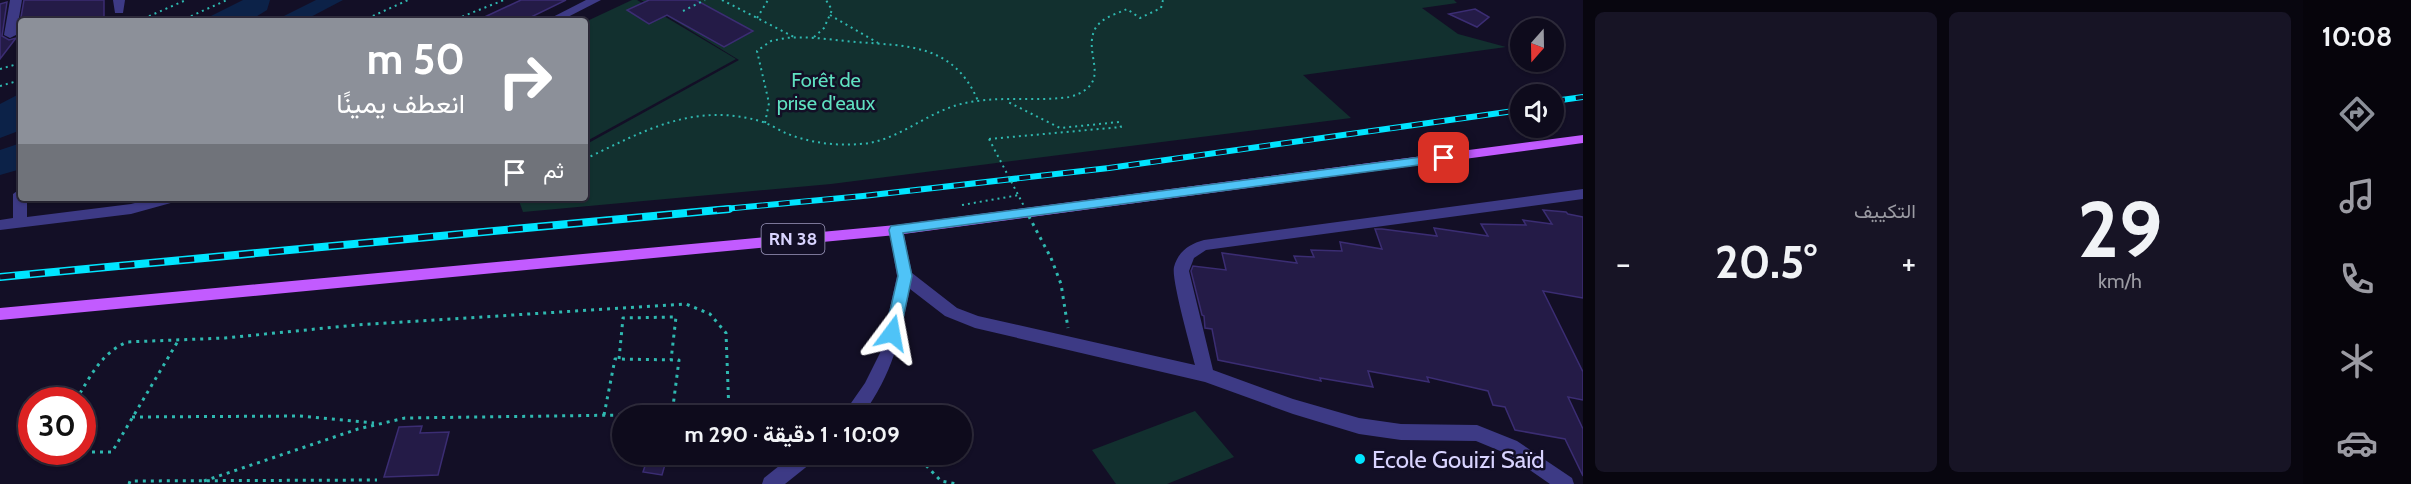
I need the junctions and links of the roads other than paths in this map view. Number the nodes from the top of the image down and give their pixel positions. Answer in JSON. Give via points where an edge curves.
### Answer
{"nodes":[{"id":1,"x":16,"y":0,"type":"edge"},
{"id":2,"x":595,"y":0,"type":"edge"},
{"id":3,"x":557,"y":18,"type":"edge"},
{"id":4,"x":10,"y":35,"type":"dead end"},
{"id":5,"x":1583,"y":140,"type":"edge"},
{"id":6,"x":1583,"y":194,"type":"edge"},
{"id":7,"x":20,"y":201,"type":"edge"},
{"id":8,"x":160,"y":201,"type":"edge"},
{"id":9,"x":20,"y":222,"type":"junction"},
{"id":10,"x":0,"y":225,"type":"edge"},
{"id":11,"x":896,"y":230,"type":"junction"},
{"id":12,"x":905,"y":276,"type":"junction"},
{"id":13,"x":0,"y":314,"type":"edge"},
{"id":14,"x":1206,"y":375,"type":"junction"},
{"id":15,"x":859,"y":405,"type":"edge"},
{"id":16,"x":794,"y":465,"type":"edge"},
{"id":17,"x":771,"y":484,"type":"edge"},
{"id":18,"x":1565,"y":484,"type":"edge"}],
"edges":[{"from":1,"to":4,"type":"street"},
{"from":2,"to":3,"type":"street"},
{"from":5,"to":11,"type":"main road","number":"RN 38"},
{"from":6,"to":14,"type":"street","via":[[1204,245],[1192,250],[1183,259],[1181,271]]},
{"from":7,"to":9,"type":"street"},
{"from":8,"to":9,"type":"street","via":[[122,210]]},
{"from":9,"to":10,"type":"street"},
{"from":11,"to":12,"type":"street"},
{"from":11,"to":13,"type":"main road","number":"RN 38"},
{"from":12,"to":14,"type":"street","via":[[951,312],[975,322]]},
{"from":12,"to":15,"type":"street","via":[[888,352],[872,388]]},
{"from":14,"to":18,"type":"street","via":[[1359,426],[1401,432],[1477,433],[1511,447]]},
{"from":16,"to":17,"type":"street"}]}
